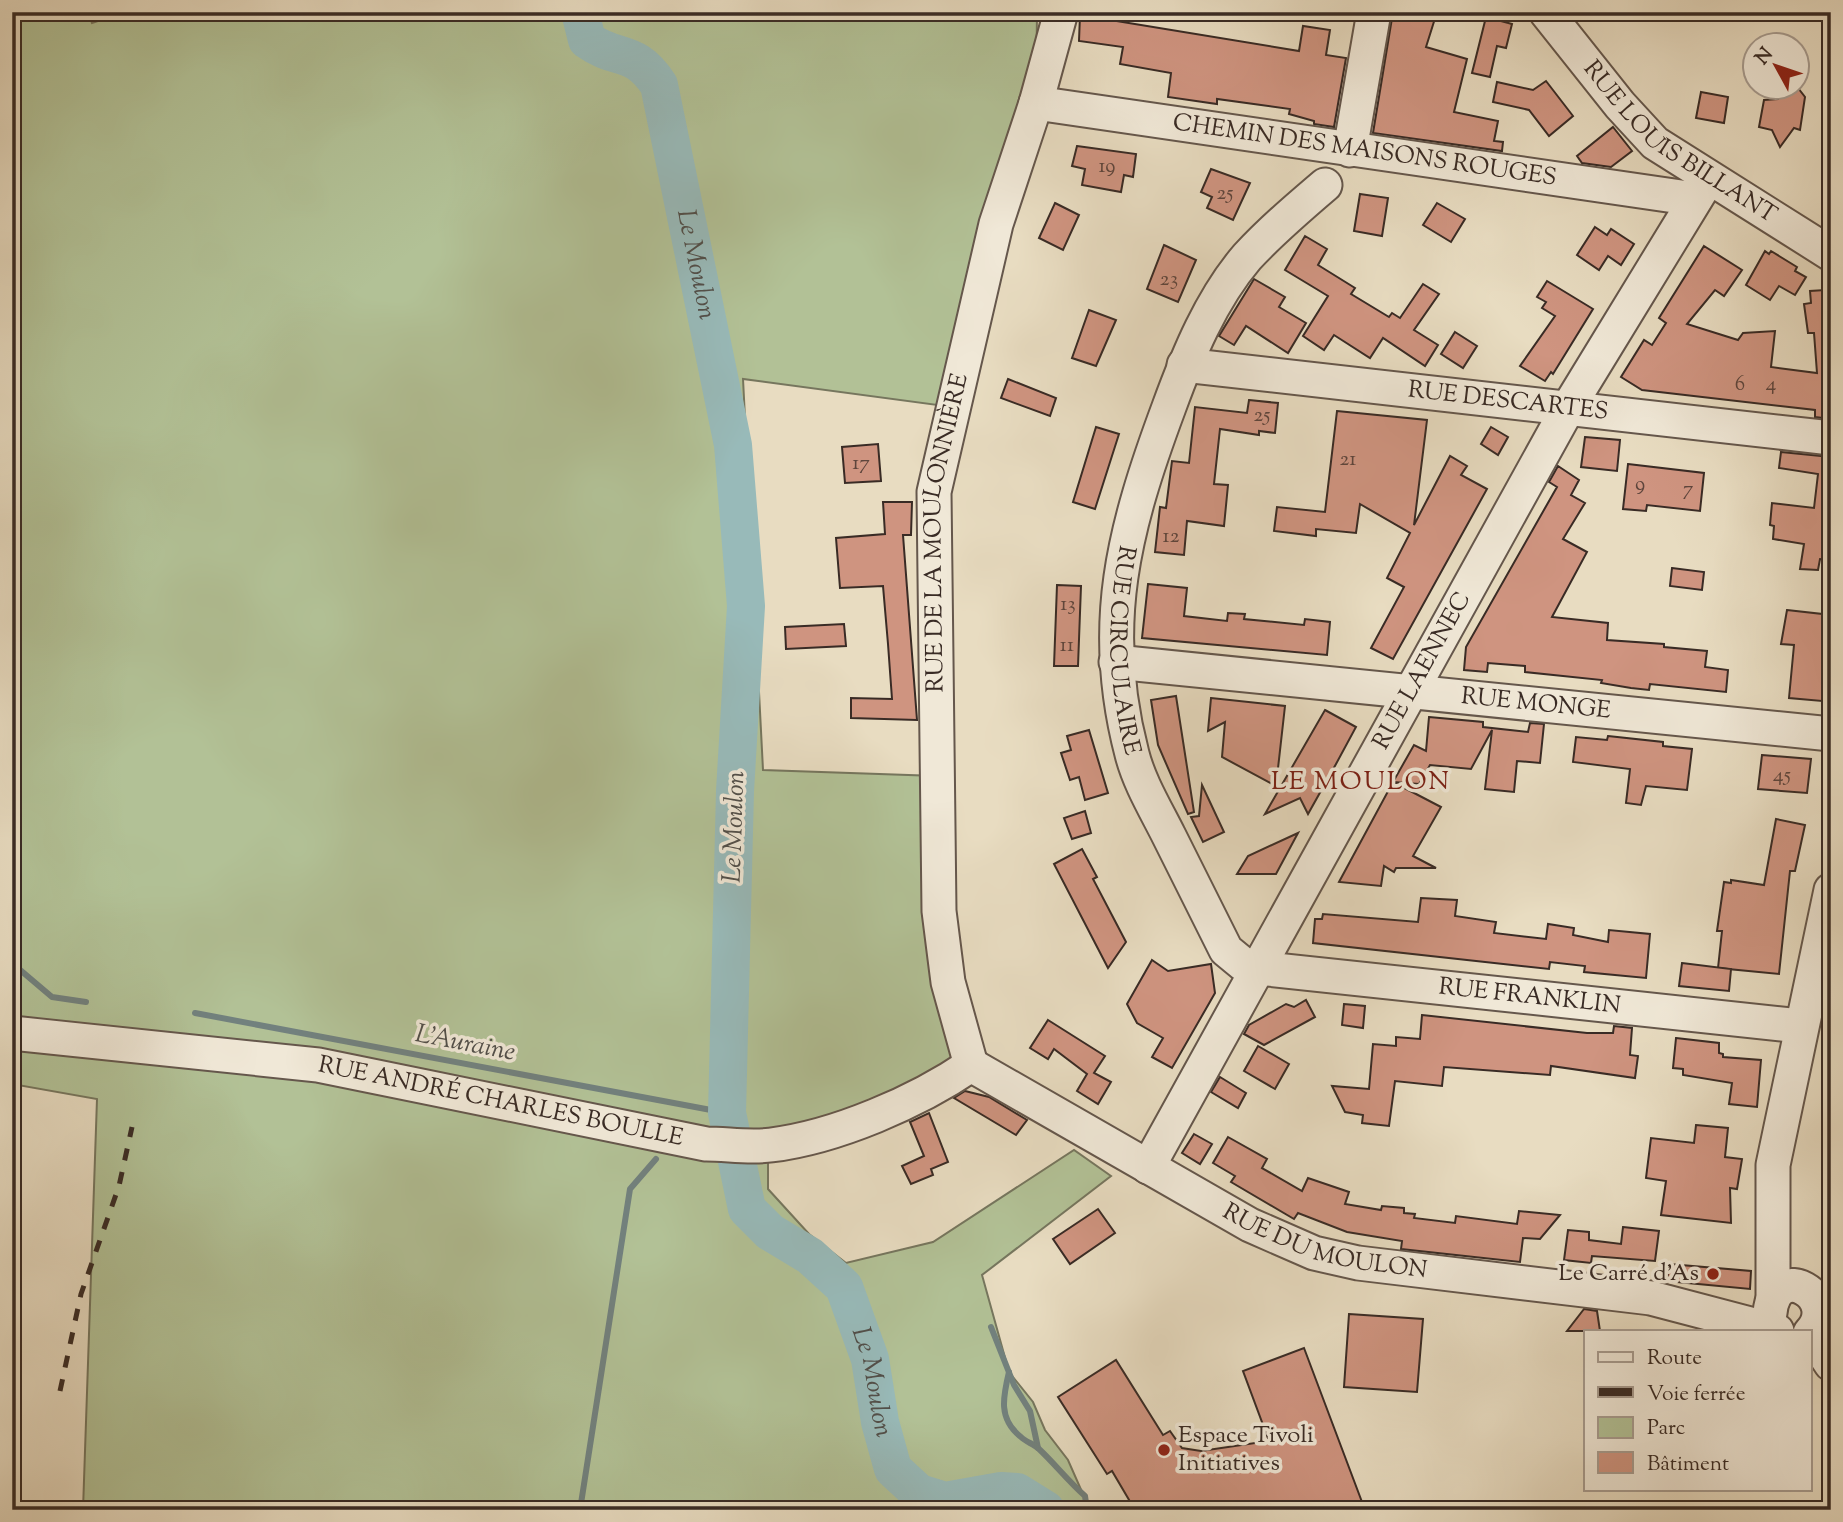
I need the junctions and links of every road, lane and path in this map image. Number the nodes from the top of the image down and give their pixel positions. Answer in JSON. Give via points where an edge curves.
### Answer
{"nodes":[{"id":1,"x":1061,"y":12,"type":"edge"},
{"id":2,"x":1374,"y":12,"type":"edge"},
{"id":3,"x":1546,"y":12,"type":"edge"},
{"id":4,"x":1036,"y":103,"type":"junction"},
{"id":5,"x":1350,"y":149,"type":"junction"},
{"id":6,"x":1325,"y":185,"type":"dead end"},
{"id":7,"x":1701,"y":189,"type":"junction"},
{"id":8,"x":1831,"y":254,"type":"edge"},
{"id":9,"x":1184,"y":365,"type":"junction"},
{"id":10,"x":1568,"y":408,"type":"junction"},
{"id":11,"x":1831,"y":438,"type":"edge"},
{"id":12,"x":1116,"y":662,"type":"junction"},
{"id":13,"x":1412,"y":691,"type":"junction"},
{"id":14,"x":1831,"y":734,"type":"edge"},
{"id":15,"x":1831,"y":890,"type":"edge"},
{"id":16,"x":1258,"y":968,"type":"junction"},
{"id":17,"x":1800,"y":1026,"type":"junction"},
{"id":18,"x":12,"y":1033,"type":"edge"},
{"id":19,"x":971,"y":1065,"type":"junction"},
{"id":20,"x":1148,"y":1167,"type":"junction"},
{"id":21,"x":1802,"y":1315,"type":"edge"},
{"id":22,"x":1812,"y":1333,"type":"edge"},
{"id":23,"x":1812,"y":1336,"type":"edge"},
{"id":24,"x":1831,"y":1364,"type":"edge"},
{"id":25,"x":1831,"y":1377,"type":"edge"}],
"edges":[{"from":1,"to":4,"type":"street","name":"RUE DE LA MOULONNIÈRE"},
{"from":2,"to":5,"type":"street"},
{"from":3,"to":7,"type":"street","name":"RUE LOUIS BILLANT","via":[[1620,105]]},
{"from":4,"to":5,"type":"street","name":"CHEMIN DES MAISONS ROUGES"},
{"from":4,"to":19,"type":"street","name":"RUE DE LA MOULONNIÈRE","via":[[996,224],[933,492],[939,911],[948,982]]},
{"from":5,"to":7,"type":"street","name":"CHEMIN DES MAISONS ROUGES"},
{"from":6,"to":9,"type":"street","name":"RUE CIRCULAIRE","via":[[1246,258]]},
{"from":7,"to":8,"type":"street","name":"RUE LOUIS BILLANT"},
{"from":7,"to":10,"type":"street","name":"RUE LAENNEC"},
{"from":9,"to":10,"type":"street","name":"RUE DESCARTES"},
{"from":9,"to":12,"type":"street","name":"RUE CIRCULAIRE","via":[[1144,472],[1122,559]]},
{"from":10,"to":11,"type":"street","name":"RUE DESCARTES"},
{"from":10,"to":13,"type":"street","name":"RUE LAENNEC"},
{"from":12,"to":13,"type":"street","name":"RUE MONGE"},
{"from":12,"to":16,"type":"street","name":"RUE CIRCULAIRE","via":[[1133,758],[1156,810],[1226,950],[1242,964]]},
{"from":13,"to":14,"type":"street","name":"RUE MONGE"},
{"from":13,"to":16,"type":"street","name":"RUE LAENNEC"},
{"from":15,"to":17,"type":"street"},
{"from":16,"to":17,"type":"street","name":"RUE FRANKLIN"},
{"from":16,"to":20,"type":"street","name":"RUE LAENNEC"},
{"from":17,"to":21,"type":"street","via":[[1773,1164],[1771,1236]]},
{"from":18,"to":19,"type":"street","name":"RUE ANDRÉ CHARLES BOULLE","via":[[318,1065],[706,1144],[768,1146],[808,1139],[944,1083]]},
{"from":19,"to":20,"type":"street","name":"RUE DU MOULON"},
{"from":20,"to":21,"type":"street","name":"RUE DU MOULON","via":[[1250,1225],[1314,1254],[1651,1298],[1717,1314],[1754,1310]]},
{"from":22,"to":24,"type":"street"},
{"from":23,"to":25,"type":"street"}]}
